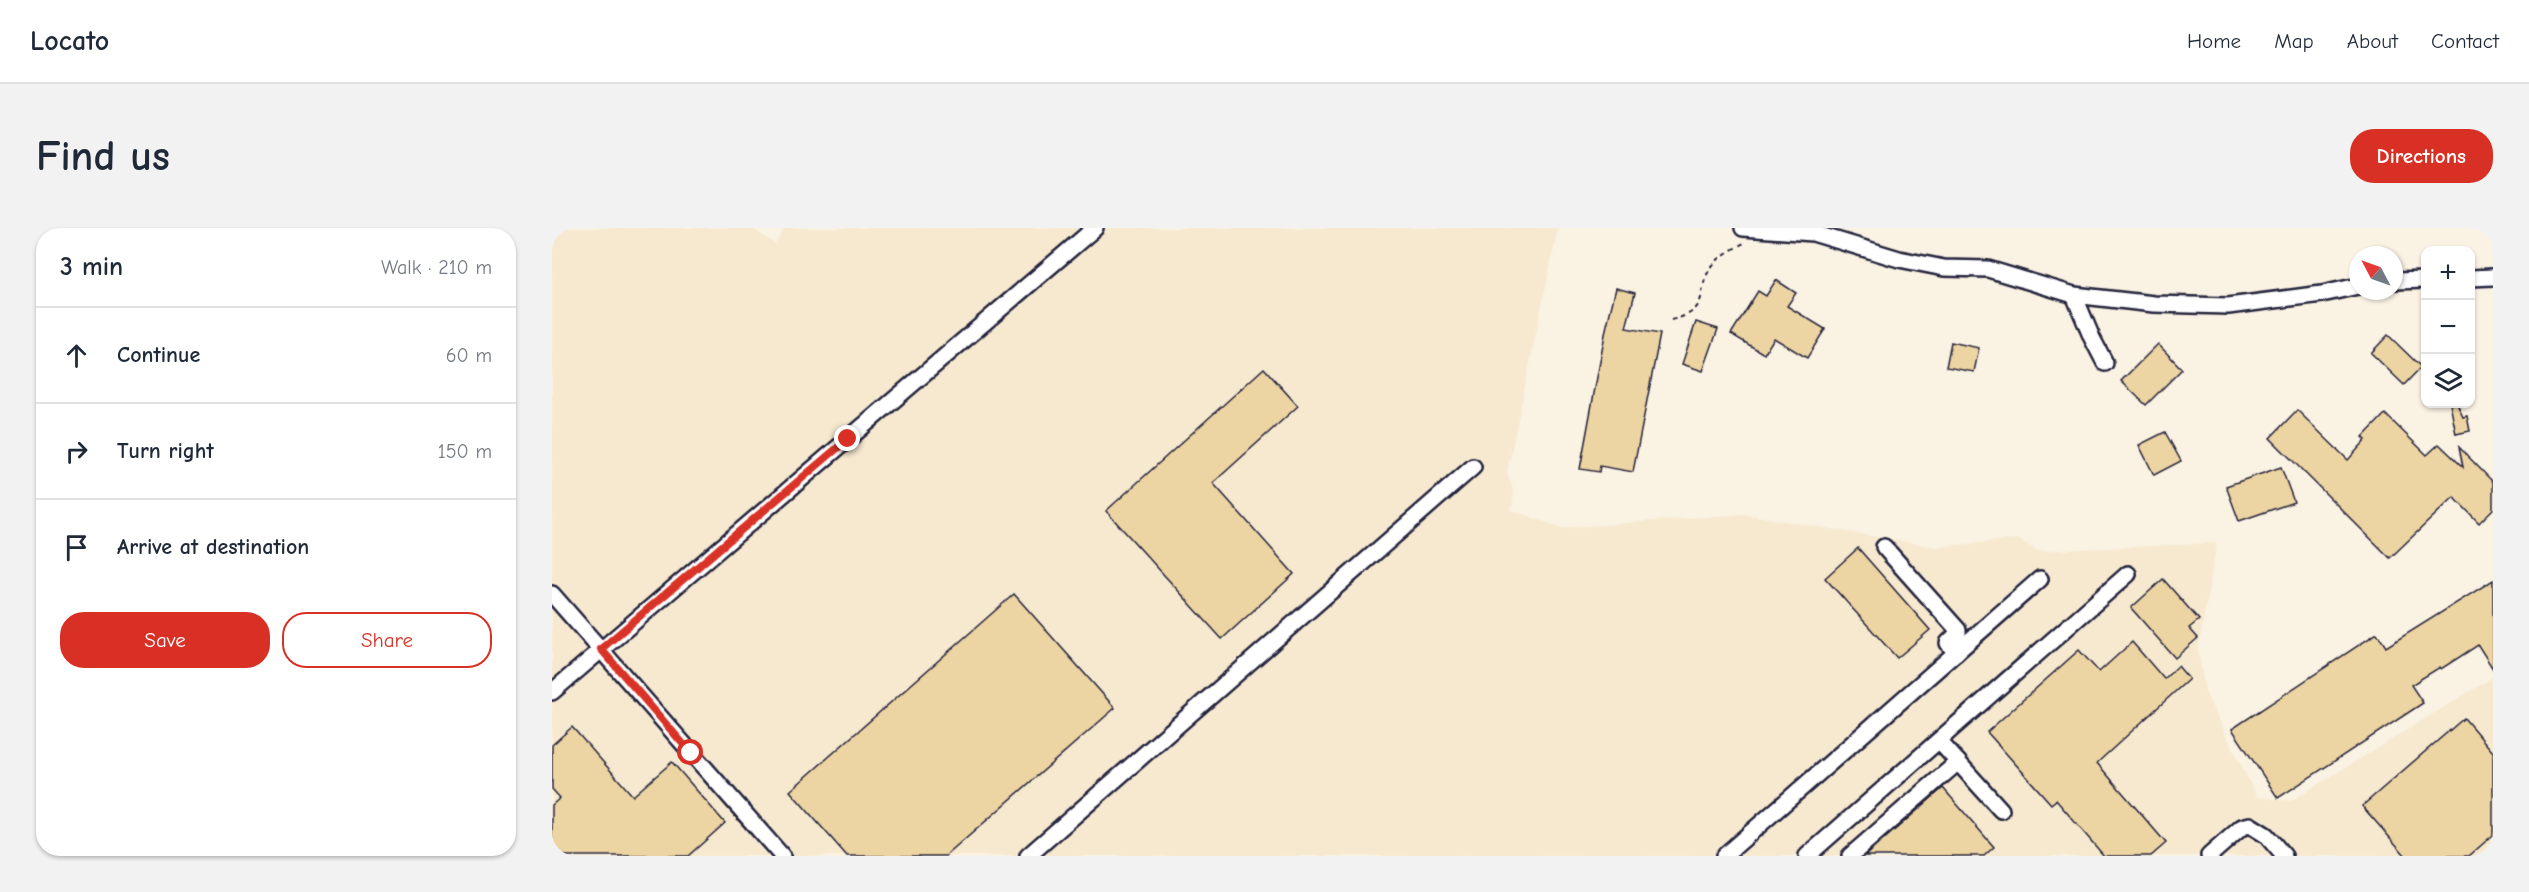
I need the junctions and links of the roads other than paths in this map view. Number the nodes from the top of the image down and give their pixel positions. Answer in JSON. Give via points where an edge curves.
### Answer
{"nodes":[{"id":1,"x":1095,"y":228,"type":"edge"},
{"id":2,"x":1743,"y":228,"type":"edge"},
{"id":3,"x":2493,"y":277,"type":"edge"},
{"id":4,"x":2475,"y":278,"type":"edge"},
{"id":5,"x":2421,"y":280,"type":"edge"},
{"id":6,"x":2403,"y":281,"type":"edge"},
{"id":7,"x":2349,"y":288,"type":"edge"},
{"id":8,"x":2074,"y":295,"type":"junction"},
{"id":9,"x":2105,"y":363,"type":"dead end"},
{"id":10,"x":1473,"y":467,"type":"dead end"},
{"id":11,"x":1884,"y":547,"type":"dead end"},
{"id":12,"x":2128,"y":574,"type":"dead end"},
{"id":13,"x":2040,"y":579,"type":"dead end"},
{"id":14,"x":552,"y":594,"type":"edge"},
{"id":15,"x":601,"y":649,"type":"junction"},
{"id":16,"x":1956,"y":653,"type":"junction"},
{"id":17,"x":552,"y":692,"type":"edge"},
{"id":18,"x":1939,"y":741,"type":"junction"},
{"id":19,"x":1958,"y":762,"type":"junction"},
{"id":20,"x":2001,"y":810,"type":"dead end"},
{"id":21,"x":782,"y":856,"type":"edge"},
{"id":22,"x":1028,"y":856,"type":"edge"},
{"id":23,"x":1724,"y":856,"type":"edge"},
{"id":24,"x":1807,"y":856,"type":"edge"},
{"id":25,"x":1851,"y":856,"type":"edge"},
{"id":26,"x":2209,"y":856,"type":"edge"},
{"id":27,"x":2284,"y":856,"type":"edge"}],
"edges":[{"from":1,"to":15,"type":"street"},
{"from":2,"to":8,"type":"street","via":[[1813,233],[1899,259],[1944,268],[1988,269]]},
{"from":3,"to":4,"type":"street"},
{"from":5,"to":6,"type":"street"},
{"from":7,"to":8,"type":"street","via":[[2228,306],[2154,304]]},
{"from":8,"to":9,"type":"street"},
{"from":10,"to":22,"type":"street"},
{"from":11,"to":16,"type":"street","via":[[1958,630],[1948,644]]},
{"from":12,"to":18,"type":"street"},
{"from":13,"to":16,"type":"street"},
{"from":14,"to":15,"type":"street"},
{"from":15,"to":17,"type":"street"},
{"from":15,"to":21,"type":"street"},
{"from":16,"to":23,"type":"street"},
{"from":18,"to":19,"type":"street"},
{"from":18,"to":24,"type":"street"},
{"from":19,"to":20,"type":"street"},
{"from":19,"to":25,"type":"street"},
{"from":26,"to":27,"type":"street","via":[[2242,827],[2250,825],[2266,835]]}]}
